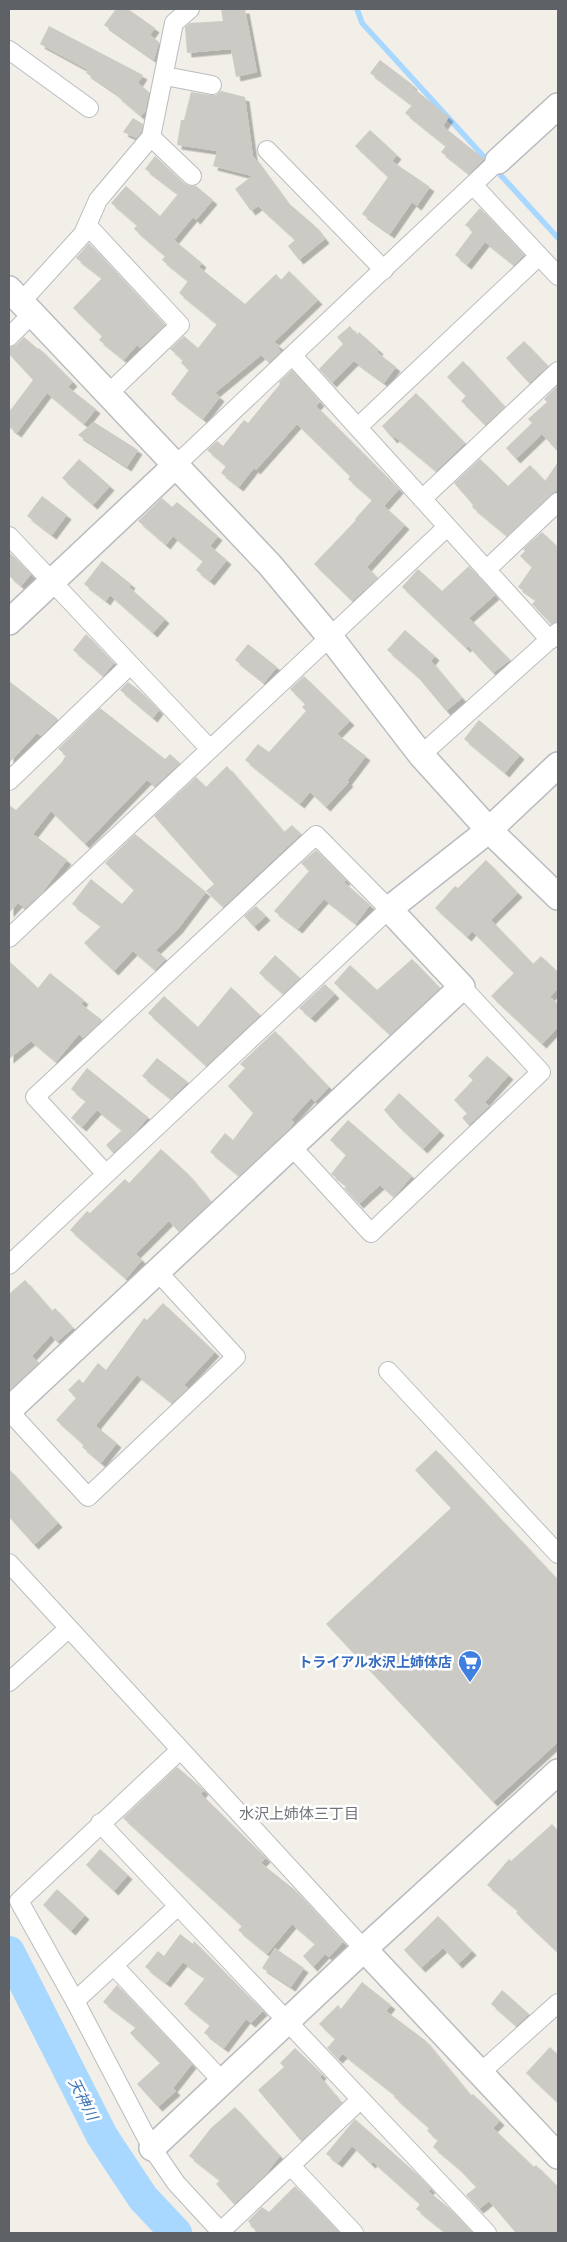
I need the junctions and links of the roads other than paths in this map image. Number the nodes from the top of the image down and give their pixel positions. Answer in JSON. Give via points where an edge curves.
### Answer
{"nodes":[{"id":1,"x":190,"y":9,"type":"edge"},
{"id":2,"x":9,"y":50,"type":"edge"},
{"id":3,"x":165,"y":76,"type":"junction"},
{"id":4,"x":212,"y":85,"type":"dead end"},
{"id":5,"x":558,"y":106,"type":"edge"},
{"id":6,"x":89,"y":108,"type":"dead end"},
{"id":7,"x":151,"y":137,"type":"junction"},
{"id":8,"x":267,"y":150,"type":"dead end"},
{"id":9,"x":493,"y":167,"type":"joint"},
{"id":10,"x":192,"y":176,"type":"dead end"},
{"id":11,"x":474,"y":186,"type":"junction"},
{"id":12,"x":87,"y":225,"type":"junction"},
{"id":13,"x":539,"y":256,"type":"junction"},
{"id":14,"x":384,"y":270,"type":"junction"},
{"id":15,"x":558,"y":276,"type":"edge"},
{"id":16,"x":21,"y":301,"type":"edge"},
{"id":17,"x":9,"y":337,"type":"edge"},
{"id":18,"x":293,"y":356,"type":"junction"},
{"id":19,"x":558,"y":371,"type":"edge"},
{"id":20,"x":109,"y":393,"type":"junction"},
{"id":21,"x":358,"y":427,"type":"junction"},
{"id":22,"x":177,"y":464,"type":"junction"},
{"id":23,"x":422,"y":499,"type":"junction"},
{"id":24,"x":558,"y":502,"type":"edge"},
{"id":25,"x":448,"y":527,"type":"junction"},
{"id":26,"x":9,"y":536,"type":"edge"},
{"id":27,"x":486,"y":570,"type":"junction"},
{"id":28,"x":52,"y":581,"type":"junction"},
{"id":29,"x":9,"y":622,"type":"edge"},
{"id":30,"x":554,"y":636,"type":"edge"},
{"id":31,"x":330,"y":637,"type":"junction"},
{"id":32,"x":130,"y":666,"type":"junction"},
{"id":33,"x":210,"y":749,"type":"junction"},
{"id":34,"x":421,"y":755,"type":"junction"},
{"id":35,"x":558,"y":765,"type":"edge"},
{"id":36,"x":9,"y":781,"type":"edge"},
{"id":37,"x":489,"y":830,"type":"junction"},
{"id":38,"x":558,"y":897,"type":"edge"},
{"id":39,"x":389,"y":909,"type":"junction"},
{"id":40,"x":9,"y":938,"type":"edge"},
{"id":41,"x":462,"y":987,"type":"junction"},
{"id":42,"x":292,"y":1147,"type":"junction"},
{"id":43,"x":106,"y":1174,"type":"junction"},
{"id":44,"x":9,"y":1265,"type":"edge"},
{"id":45,"x":157,"y":1271,"type":"junction"},
{"id":46,"x":388,"y":1371,"type":"dead end"},
{"id":47,"x":9,"y":1411,"type":"edge"},
{"id":48,"x":558,"y":1554,"type":"edge"},
{"id":49,"x":9,"y":1563,"type":"edge"},
{"id":50,"x":68,"y":1629,"type":"junction"},
{"id":51,"x":9,"y":1682,"type":"edge"},
{"id":52,"x":180,"y":1750,"type":"junction"},
{"id":53,"x":558,"y":1772,"type":"edge"},
{"id":54,"x":100,"y":1823,"type":"junction"},
{"id":55,"x":177,"y":1907,"type":"junction"},
{"id":56,"x":364,"y":1949,"type":"junction"},
{"id":57,"x":114,"y":1966,"type":"junction"},
{"id":58,"x":75,"y":2001,"type":"junction"},
{"id":59,"x":558,"y":2003,"type":"edge"},
{"id":60,"x":285,"y":2022,"type":"junction"},
{"id":61,"x":480,"y":2073,"type":"junction"},
{"id":62,"x":223,"y":2082,"type":"junction"},
{"id":63,"x":360,"y":2100,"type":"junction"},
{"id":64,"x":152,"y":2148,"type":"junction"},
{"id":65,"x":558,"y":2156,"type":"edge"},
{"id":66,"x":291,"y":2166,"type":"junction"},
{"id":67,"x":221,"y":2233,"type":"edge"},
{"id":68,"x":354,"y":2233,"type":"edge"},
{"id":69,"x":487,"y":2233,"type":"edge"}],
"edges":[{"from":1,"to":3,"type":"street","via":[[174,23]]},
{"from":2,"to":6,"type":"street"},
{"from":3,"to":4,"type":"street"},
{"from":3,"to":7,"type":"street"},
{"from":5,"to":9,"type":"street"},
{"from":7,"to":10,"type":"street"},
{"from":7,"to":12,"type":"street","via":[[98,200]]},
{"from":8,"to":14,"type":"street"},
{"from":9,"to":11,"type":"street"},
{"from":11,"to":13,"type":"street"},
{"from":11,"to":14,"type":"street"},
{"from":12,"to":16,"type":"street","via":[[83,234]]},
{"from":12,"to":20,"type":"street","via":[[180,325]]},
{"from":13,"to":15,"type":"street"},
{"from":13,"to":21,"type":"street"},
{"from":14,"to":18,"type":"street"},
{"from":16,"to":17,"type":"street"},
{"from":16,"to":20,"type":"street"},
{"from":18,"to":21,"type":"street"},
{"from":18,"to":22,"type":"street"},
{"from":19,"to":23,"type":"street"},
{"from":20,"to":22,"type":"street"},
{"from":21,"to":23,"type":"street"},
{"from":22,"to":28,"type":"street"},
{"from":22,"to":31,"type":"street","via":[[270,565]]},
{"from":23,"to":25,"type":"street"},
{"from":24,"to":27,"type":"street"},
{"from":25,"to":27,"type":"street"},
{"from":25,"to":31,"type":"street"},
{"from":26,"to":28,"type":"street"},
{"from":27,"to":30,"type":"street"},
{"from":28,"to":29,"type":"street"},
{"from":28,"to":32,"type":"street"},
{"from":30,"to":34,"type":"street"},
{"from":31,"to":33,"type":"street"},
{"from":31,"to":34,"type":"street"},
{"from":32,"to":33,"type":"street"},
{"from":32,"to":36,"type":"street"},
{"from":33,"to":40,"type":"street"},
{"from":34,"to":37,"type":"street"},
{"from":35,"to":37,"type":"street"},
{"from":37,"to":38,"type":"street"},
{"from":37,"to":39,"type":"street"},
{"from":39,"to":41,"type":"street"},
{"from":39,"to":43,"type":"street"},
{"from":39,"to":43,"type":"street","via":[[316,835],[35,1097]]},
{"from":41,"to":42,"type":"street"},
{"from":41,"to":42,"type":"street","via":[[542,1072],[371,1232]]},
{"from":42,"to":45,"type":"street"},
{"from":43,"to":44,"type":"street"},
{"from":45,"to":47,"type":"street"},
{"from":45,"to":47,"type":"street","via":[[236,1357],[88,1496]]},
{"from":46,"to":48,"type":"street"},
{"from":49,"to":50,"type":"street"},
{"from":50,"to":51,"type":"street"},
{"from":50,"to":52,"type":"street"},
{"from":52,"to":54,"type":"street"},
{"from":52,"to":56,"type":"street"},
{"from":53,"to":56,"type":"street"},
{"from":54,"to":55,"type":"street"},
{"from":54,"to":58,"type":"street","via":[[19,1902]]},
{"from":55,"to":57,"type":"street"},
{"from":55,"to":60,"type":"street"},
{"from":56,"to":60,"type":"street"},
{"from":56,"to":61,"type":"street"},
{"from":57,"to":58,"type":"street"},
{"from":57,"to":62,"type":"street"},
{"from":58,"to":64,"type":"street"},
{"from":59,"to":61,"type":"street"},
{"from":60,"to":62,"type":"street"},
{"from":60,"to":63,"type":"street"},
{"from":61,"to":65,"type":"street"},
{"from":62,"to":64,"type":"street"},
{"from":63,"to":66,"type":"street"},
{"from":63,"to":69,"type":"street"},
{"from":64,"to":67,"type":"street","via":[[176,2183]]},
{"from":66,"to":67,"type":"street"},
{"from":66,"to":68,"type":"street"}]}
